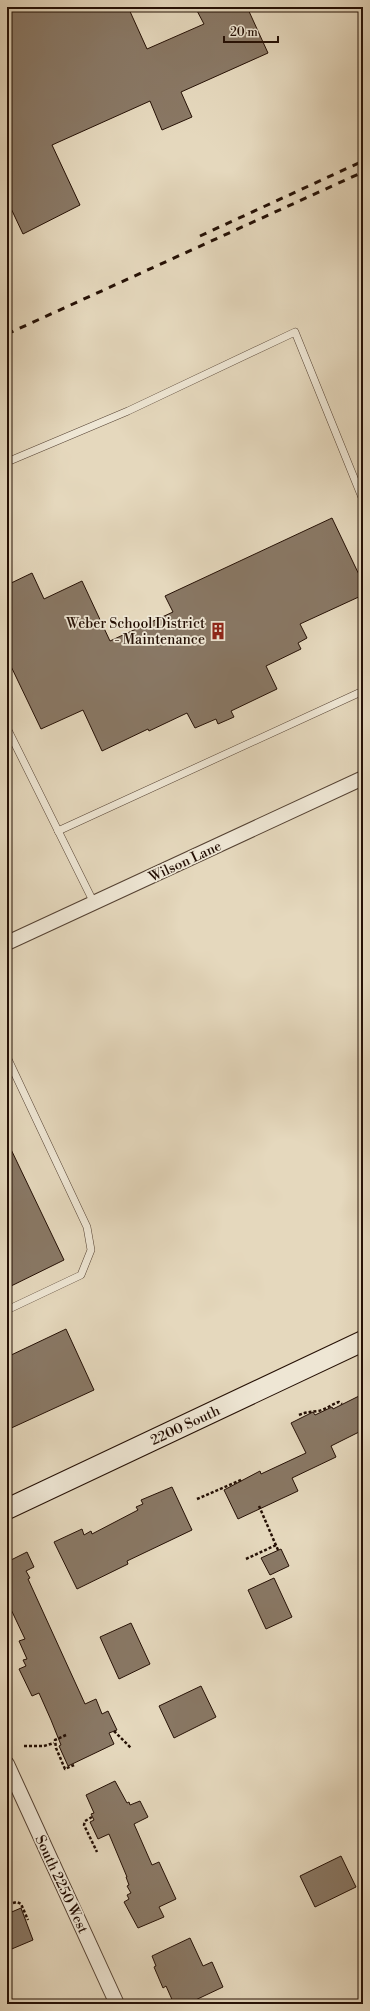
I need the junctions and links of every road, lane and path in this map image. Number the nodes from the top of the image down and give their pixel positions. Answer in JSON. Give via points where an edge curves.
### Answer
{"nodes":[{"id":1,"x":7,"y":462,"type":"edge"},
{"id":2,"x":363,"y":500,"type":"edge"},
{"id":3,"x":363,"y":691,"type":"edge"},
{"id":4,"x":7,"y":728,"type":"edge"},
{"id":5,"x":363,"y":778,"type":"edge"},
{"id":6,"x":58,"y":831,"type":"junction"},
{"id":7,"x":94,"y":903,"type":"junction"},
{"id":8,"x":7,"y":943,"type":"edge"},
{"id":9,"x":7,"y":1057,"type":"edge"},
{"id":10,"x":7,"y":1310,"type":"edge"},
{"id":11,"x":363,"y":1340,"type":"edge"},
{"id":12,"x":342,"y":1404,"type":"dead end"},
{"id":13,"x":299,"y":1415,"type":"dead end"},
{"id":14,"x":241,"y":1480,"type":"dead end"},
{"id":15,"x":196,"y":1499,"type":"dead end"},
{"id":16,"x":259,"y":1506,"type":"dead end"},
{"id":17,"x":7,"y":1509,"type":"edge"},
{"id":18,"x":276,"y":1545,"type":"junction"},
{"id":19,"x":278,"y":1550,"type":"dead end"},
{"id":20,"x":246,"y":1559,"type":"dead end"},
{"id":21,"x":114,"y":1731,"type":"dead end"},
{"id":22,"x":66,"y":1735,"type":"dead end"},
{"id":23,"x":54,"y":1743,"type":"junction"},
{"id":24,"x":24,"y":1746,"type":"dead end"},
{"id":25,"x":131,"y":1748,"type":"dead end"},
{"id":26,"x":7,"y":1764,"type":"edge"},
{"id":27,"x":74,"y":1764,"type":"dead end"},
{"id":28,"x":92,"y":1817,"type":"dead end"},
{"id":29,"x":96,"y":1852,"type":"dead end"},
{"id":30,"x":13,"y":1903,"type":"dead end"},
{"id":31,"x":28,"y":1920,"type":"dead end"},
{"id":32,"x":117,"y":2004,"type":"edge"}],
"edges":[{"from":1,"to":2,"type":"lane","via":[[128,411],[295,332]]},
{"from":3,"to":6,"type":"lane"},
{"from":4,"to":6,"type":"lane"},
{"from":5,"to":7,"type":"street","name":"Wilson Lane"},
{"from":6,"to":7,"type":"lane"},
{"from":7,"to":8,"type":"street","name":"Wilson Lane"},
{"from":9,"to":10,"type":"lane","via":[[87,1227],[91,1250],[81,1275]]},
{"from":11,"to":17,"type":"street","name":"2200 South"},
{"from":12,"to":13,"type":"path","via":[[339,1402],[318,1411]]},
{"from":14,"to":15,"type":"path"},
{"from":16,"to":18,"type":"path"},
{"from":18,"to":19,"type":"path"},
{"from":18,"to":20,"type":"path"},
{"from":21,"to":25,"type":"path"},
{"from":22,"to":23,"type":"path"},
{"from":23,"to":24,"type":"path"},
{"from":23,"to":27,"type":"path","via":[[65,1768]]},
{"from":26,"to":32,"type":"street","name":"South 2250 West"},
{"from":28,"to":29,"type":"path","via":[[85,1821],[84,1825]]},
{"from":30,"to":31,"type":"path","via":[[21,1904]]}]}
